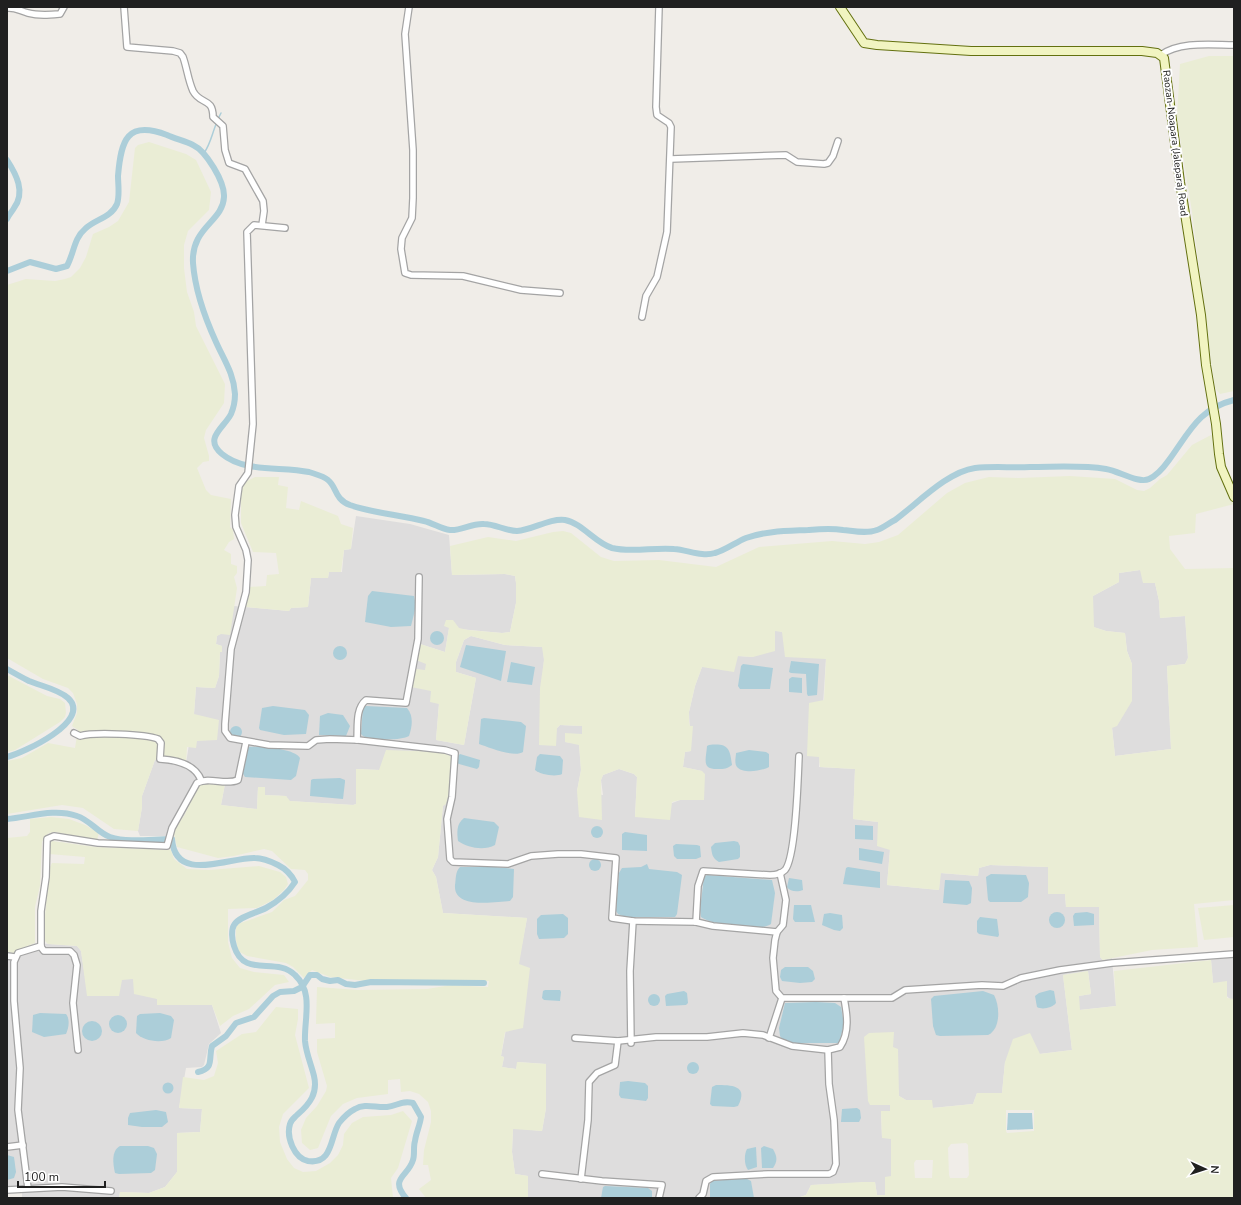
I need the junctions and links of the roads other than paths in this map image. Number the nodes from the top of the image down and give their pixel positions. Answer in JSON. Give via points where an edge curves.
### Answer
{"nodes":[{"id":1,"x":64,"y":7,"type":"edge"},
{"id":2,"x":124,"y":7,"type":"edge"},
{"id":3,"x":409,"y":7,"type":"edge"},
{"id":4,"x":659,"y":7,"type":"edge"},
{"id":5,"x":840,"y":7,"type":"edge"},
{"id":6,"x":7,"y":8,"type":"edge"},
{"id":7,"x":1234,"y":45,"type":"edge"},
{"id":8,"x":1161,"y":55,"type":"junction"},
{"id":9,"x":838,"y":141,"type":"dead end"},
{"id":10,"x":671,"y":159,"type":"junction"},
{"id":11,"x":262,"y":225,"type":"junction"},
{"id":12,"x":285,"y":228,"type":"dead end"},
{"id":13,"x":560,"y":293,"type":"dead end"},
{"id":14,"x":642,"y":317,"type":"dead end"},
{"id":15,"x":1234,"y":497,"type":"edge"},
{"id":16,"x":419,"y":578,"type":"dead end"},
{"id":17,"x":74,"y":733,"type":"dead end"},
{"id":18,"x":357,"y":740,"type":"junction"},
{"id":19,"x":246,"y":742,"type":"junction"},
{"id":20,"x":799,"y":756,"type":"dead end"},
{"id":21,"x":202,"y":780,"type":"junction"},
{"id":22,"x":780,"y":873,"type":"junction"},
{"id":23,"x":633,"y":921,"type":"junction"},
{"id":24,"x":696,"y":922,"type":"junction"},
{"id":25,"x":777,"y":932,"type":"junction"},
{"id":26,"x":41,"y":946,"type":"junction"},
{"id":27,"x":1234,"y":954,"type":"edge"},
{"id":28,"x":7,"y":956,"type":"edge"},
{"id":29,"x":15,"y":957,"type":"junction"},
{"id":30,"x":782,"y":998,"type":"junction"},
{"id":31,"x":844,"y":998,"type":"junction"},
{"id":32,"x":575,"y":1038,"type":"dead end"},
{"id":33,"x":769,"y":1038,"type":"junction"},
{"id":34,"x":618,"y":1041,"type":"junction"},
{"id":35,"x":631,"y":1041,"type":"junction"},
{"id":36,"x":78,"y":1050,"type":"dead end"},
{"id":37,"x":828,"y":1050,"type":"junction"},
{"id":38,"x":23,"y":1145,"type":"junction"},
{"id":39,"x":7,"y":1147,"type":"edge"},
{"id":40,"x":542,"y":1174,"type":"dead end"},
{"id":41,"x":581,"y":1178,"type":"junction"},
{"id":42,"x":28,"y":1188,"type":"junction"},
{"id":43,"x":7,"y":1190,"type":"edge"},
{"id":44,"x":111,"y":1190,"type":"dead end"},
{"id":45,"x":660,"y":1198,"type":"edge"},
{"id":46,"x":699,"y":1198,"type":"edge"}],
"edges":[{"from":1,"to":6,"type":"street","via":[[60,14],[50,15],[34,15],[15,7]]},
{"from":2,"to":11,"type":"street","via":[[127,47],[180,53],[193,92],[210,104],[213,110],[226,158],[229,163],[245,169],[263,201]]},
{"from":3,"to":13,"type":"street","via":[[405,34],[413,150],[413,198],[412,218],[402,238],[405,273],[463,276],[521,290]]},
{"from":4,"to":10,"type":"street","via":[[656,107],[657,115],[671,127]]},
{"from":5,"to":8,"type":"main road","via":[[864,42],[877,45],[971,51],[1142,51]]},
{"from":7,"to":8,"type":"street","via":[[1195,45],[1171,49]]},
{"from":8,"to":15,"type":"main road","name":"Raozan-Noapara (Jalepara) Road","via":[[1166,62],[1180,182],[1221,467]]},
{"from":9,"to":10,"type":"street","via":[[833,156],[824,164],[797,162],[786,155]]},
{"from":10,"to":14,"type":"street","via":[[667,232],[658,277],[646,296]]},
{"from":11,"to":12,"type":"street"},
{"from":11,"to":19,"type":"street","via":[[254,225],[247,232],[254,406],[248,473],[239,486],[236,498],[236,527],[248,560],[246,592],[231,649],[225,724],[225,731],[230,738]]},
{"from":16,"to":18,"type":"street","via":[[418,639],[406,703],[366,700],[361,704],[358,713]]},
{"from":17,"to":21,"type":"street","via":[[80,736],[105,734],[158,739],[161,744],[160,759],[171,760],[195,770]]},
{"from":18,"to":19,"type":"street","via":[[316,740],[308,746]]},
{"from":18,"to":23,"type":"street","via":[[455,753],[452,798],[447,819],[452,862],[508,864],[531,856],[558,854],[616,858],[612,918]]},
{"from":19,"to":21,"type":"street","via":[[238,780]]},
{"from":20,"to":22,"type":"street","via":[[793,841],[789,862]]},
{"from":21,"to":26,"type":"street","via":[[197,783],[172,828],[167,846],[98,844],[54,836],[47,839],[46,877],[40,911]]},
{"from":22,"to":24,"type":"street","via":[[770,875],[703,871],[698,886]]},
{"from":22,"to":25,"type":"street","via":[[786,900],[783,925]]},
{"from":23,"to":24,"type":"street"},
{"from":23,"to":35,"type":"street","via":[[630,971]]},
{"from":24,"to":25,"type":"street"},
{"from":25,"to":30,"type":"street","via":[[774,958],[776,991]]},
{"from":26,"to":29,"type":"street","via":[[25,950]]},
{"from":26,"to":36,"type":"street","via":[[44,951],[70,951],[74,955],[77,965],[73,1003]]},
{"from":27,"to":31,"type":"street","via":[[1060,970],[1021,978],[1003,986],[982,984],[906,990],[892,998]]},
{"from":28,"to":29,"type":"street"},
{"from":29,"to":38,"type":"street","via":[[14,1001],[20,1068],[18,1110]]},
{"from":30,"to":31,"type":"street"},
{"from":30,"to":33,"type":"street"},
{"from":31,"to":37,"type":"street","via":[[846,1033],[840,1047]]},
{"from":32,"to":34,"type":"street"},
{"from":33,"to":35,"type":"street","via":[[743,1033]]},
{"from":33,"to":37,"type":"street","via":[[792,1046]]},
{"from":34,"to":35,"type":"street"},
{"from":34,"to":41,"type":"street","via":[[615,1065],[597,1073],[589,1082],[588,1120]]},
{"from":37,"to":46,"type":"street","via":[[828,1084],[834,1120],[836,1164],[833,1172],[713,1177],[706,1182],[703,1194]]},
{"from":38,"to":39,"type":"street"},
{"from":38,"to":42,"type":"street"},
{"from":40,"to":41,"type":"street"},
{"from":41,"to":45,"type":"street","via":[[662,1185]]},
{"from":42,"to":43,"type":"street"},
{"from":42,"to":44,"type":"street","via":[[83,1187]]}]}
